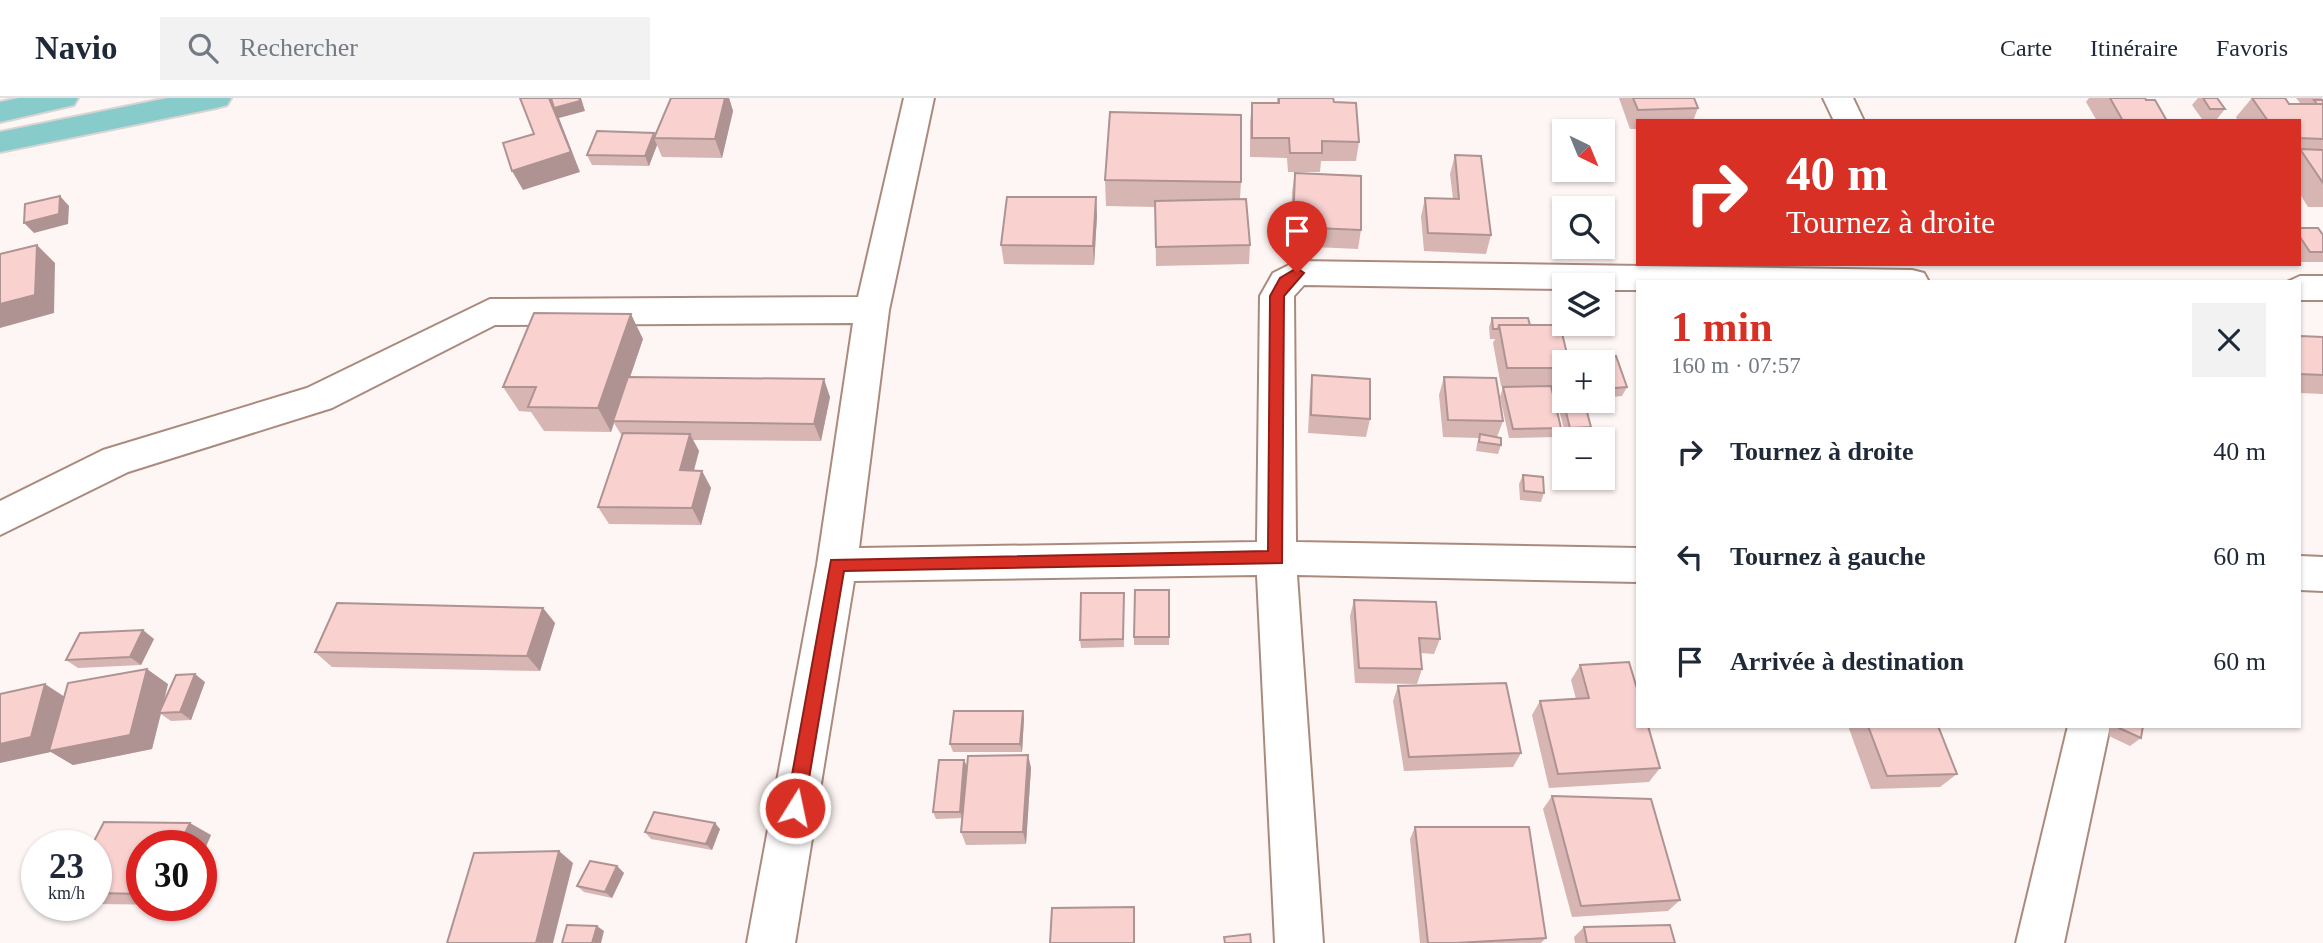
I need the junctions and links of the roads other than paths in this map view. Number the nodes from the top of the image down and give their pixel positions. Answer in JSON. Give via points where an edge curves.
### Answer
{"nodes":[{"id":1,"x":63,"y":98,"type":"edge"},
{"id":2,"x":216,"y":98,"type":"edge"},
{"id":3,"x":919,"y":98,"type":"edge"},
{"id":4,"x":1838,"y":98,"type":"edge"},
{"id":5,"x":0,"y":113,"type":"edge"},
{"id":6,"x":1848,"y":119,"type":"edge"},
{"id":7,"x":0,"y":142,"type":"edge"},
{"id":8,"x":1775,"y":280,"type":"edge"},
{"id":9,"x":2301,"y":288,"type":"edge"},
{"id":10,"x":2323,"y":289,"type":"edge"},
{"id":11,"x":872,"y":310,"type":"junction"},
{"id":12,"x":0,"y":519,"type":"edge"},
{"id":13,"x":1276,"y":558,"type":"junction"},
{"id":14,"x":837,"y":565,"type":"junction"},
{"id":15,"x":1636,"y":565,"type":"edge"},
{"id":16,"x":2301,"y":573,"type":"edge"},
{"id":17,"x":2323,"y":574,"type":"edge"},
{"id":18,"x":2089,"y":728,"type":"edge"},
{"id":19,"x":771,"y":943,"type":"edge"},
{"id":20,"x":1299,"y":943,"type":"edge"},
{"id":21,"x":2040,"y":943,"type":"edge"}],
"edges":[{"from":1,"to":5,"type":"main road"},
{"from":2,"to":7,"type":"main road"},
{"from":3,"to":11,"type":"street"},
{"from":4,"to":6,"type":"street"},
{"from":8,"to":13,"type":"street","via":[[1297,273],[1277,296]]},
{"from":9,"to":10,"type":"street"},
{"from":11,"to":12,"type":"street","via":[[490,312],[319,398],[116,461]]},
{"from":11,"to":14,"type":"street"},
{"from":13,"to":14,"type":"street"},
{"from":13,"to":15,"type":"street"},
{"from":13,"to":20,"type":"street"},
{"from":14,"to":19,"type":"street"},
{"from":16,"to":17,"type":"street"},
{"from":18,"to":21,"type":"street"}]}
